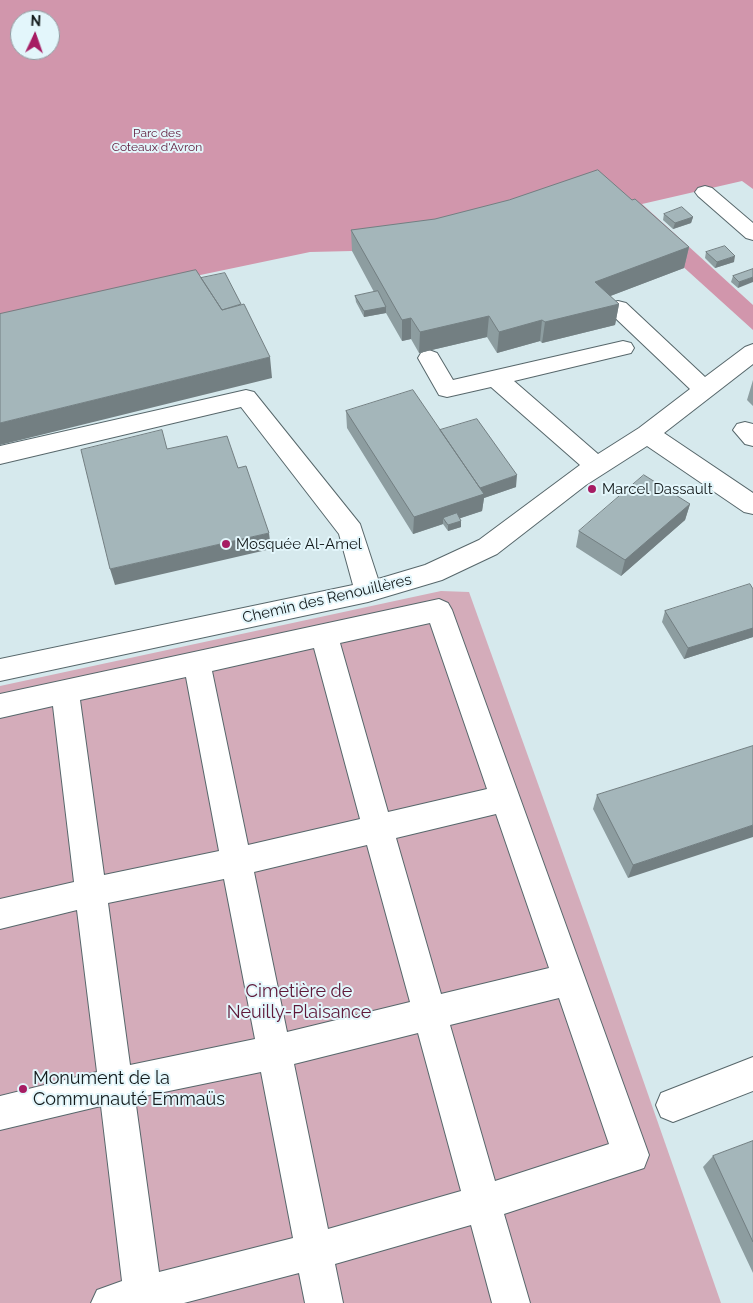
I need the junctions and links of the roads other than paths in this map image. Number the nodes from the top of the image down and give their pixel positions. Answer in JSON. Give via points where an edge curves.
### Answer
{"nodes":[{"id":1,"x":705,"y":192,"type":"dead end"},
{"id":2,"x":753,"y":234,"type":"edge"},
{"id":3,"x":618,"y":308,"type":"dead end"},
{"id":4,"x":623,"y":348,"type":"dead end"},
{"id":5,"x":753,"y":352,"type":"edge"},
{"id":6,"x":429,"y":358,"type":"dead end"},
{"id":7,"x":496,"y":378,"type":"junction"},
{"id":8,"x":704,"y":389,"type":"junction"},
{"id":9,"x":647,"y":434,"type":"junction"},
{"id":10,"x":0,"y":455,"type":"edge"},
{"id":11,"x":597,"y":466,"type":"junction"},
{"id":12,"x":753,"y":506,"type":"edge"},
{"id":13,"x":368,"y":592,"type":"junction"},
{"id":14,"x":324,"y":636,"type":"junction"},
{"id":15,"x":197,"y":664,"type":"junction"},
{"id":16,"x":0,"y":670,"type":"edge"},
{"id":17,"x":65,"y":692,"type":"junction"},
{"id":18,"x":0,"y":706,"type":"edge"},
{"id":19,"x":506,"y":798,"type":"junction"},
{"id":20,"x":378,"y":828,"type":"junction"},
{"id":21,"x":236,"y":862,"type":"junction"},
{"id":22,"x":91,"y":892,"type":"junction"},
{"id":23,"x":0,"y":914,"type":"edge"},
{"id":24,"x":570,"y":979,"type":"junction"},
{"id":25,"x":430,"y":1014,"type":"junction"},
{"id":26,"x":274,"y":1052,"type":"junction"},
{"id":27,"x":753,"y":1074,"type":"edge"},
{"id":28,"x":116,"y":1085,"type":"junction"},
{"id":29,"x":672,"y":1105,"type":"dead end"},
{"id":30,"x":0,"y":1113,"type":"edge"},
{"id":31,"x":482,"y":1203,"type":"junction"},
{"id":32,"x":314,"y":1251,"type":"junction"},
{"id":33,"x":144,"y":1299,"type":"edge"},
{"id":34,"x":110,"y":1303,"type":"edge"},
{"id":35,"x":324,"y":1303,"type":"edge"},
{"id":36,"x":511,"y":1303,"type":"edge"}],
"edges":[{"from":1,"to":2,"type":"street"},
{"from":3,"to":8,"type":"street"},
{"from":4,"to":7,"type":"street"},
{"from":5,"to":8,"type":"street","name":"Chemin des Renouillères"},
{"from":6,"to":7,"type":"street","via":[[447,389]]},
{"from":7,"to":11,"type":"street"},
{"from":8,"to":9,"type":"street","name":"Chemin des Renouillères"},
{"from":9,"to":11,"type":"street","name":"Chemin des Renouillères"},
{"from":9,"to":12,"type":"street"},
{"from":10,"to":13,"type":"street","via":[[246,398],[351,532]]},
{"from":11,"to":13,"type":"street","name":"Chemin des Renouillères","via":[[488,547],[433,573]]},
{"from":13,"to":16,"type":"street","name":"Chemin des Renouillères"},
{"from":14,"to":15,"type":"street"},
{"from":14,"to":19,"type":"street","via":[[439,610]]},
{"from":14,"to":20,"type":"street"},
{"from":15,"to":17,"type":"street"},
{"from":15,"to":21,"type":"street"},
{"from":17,"to":18,"type":"street"},
{"from":17,"to":22,"type":"street"},
{"from":19,"to":20,"type":"street"},
{"from":19,"to":24,"type":"street"},
{"from":20,"to":21,"type":"street"},
{"from":20,"to":25,"type":"street"},
{"from":21,"to":22,"type":"street"},
{"from":21,"to":26,"type":"street"},
{"from":22,"to":23,"type":"street"},
{"from":22,"to":28,"type":"street"},
{"from":24,"to":25,"type":"street"},
{"from":24,"to":31,"type":"street","via":[[631,1155]]},
{"from":25,"to":26,"type":"street"},
{"from":25,"to":31,"type":"street"},
{"from":26,"to":28,"type":"street"},
{"from":26,"to":32,"type":"street"},
{"from":27,"to":29,"type":"street"},
{"from":28,"to":30,"type":"street"},
{"from":28,"to":33,"type":"street"},
{"from":31,"to":32,"type":"street"},
{"from":31,"to":36,"type":"street"},
{"from":32,"to":33,"type":"street"},
{"from":32,"to":35,"type":"street"},
{"from":33,"to":34,"type":"street"}]}
